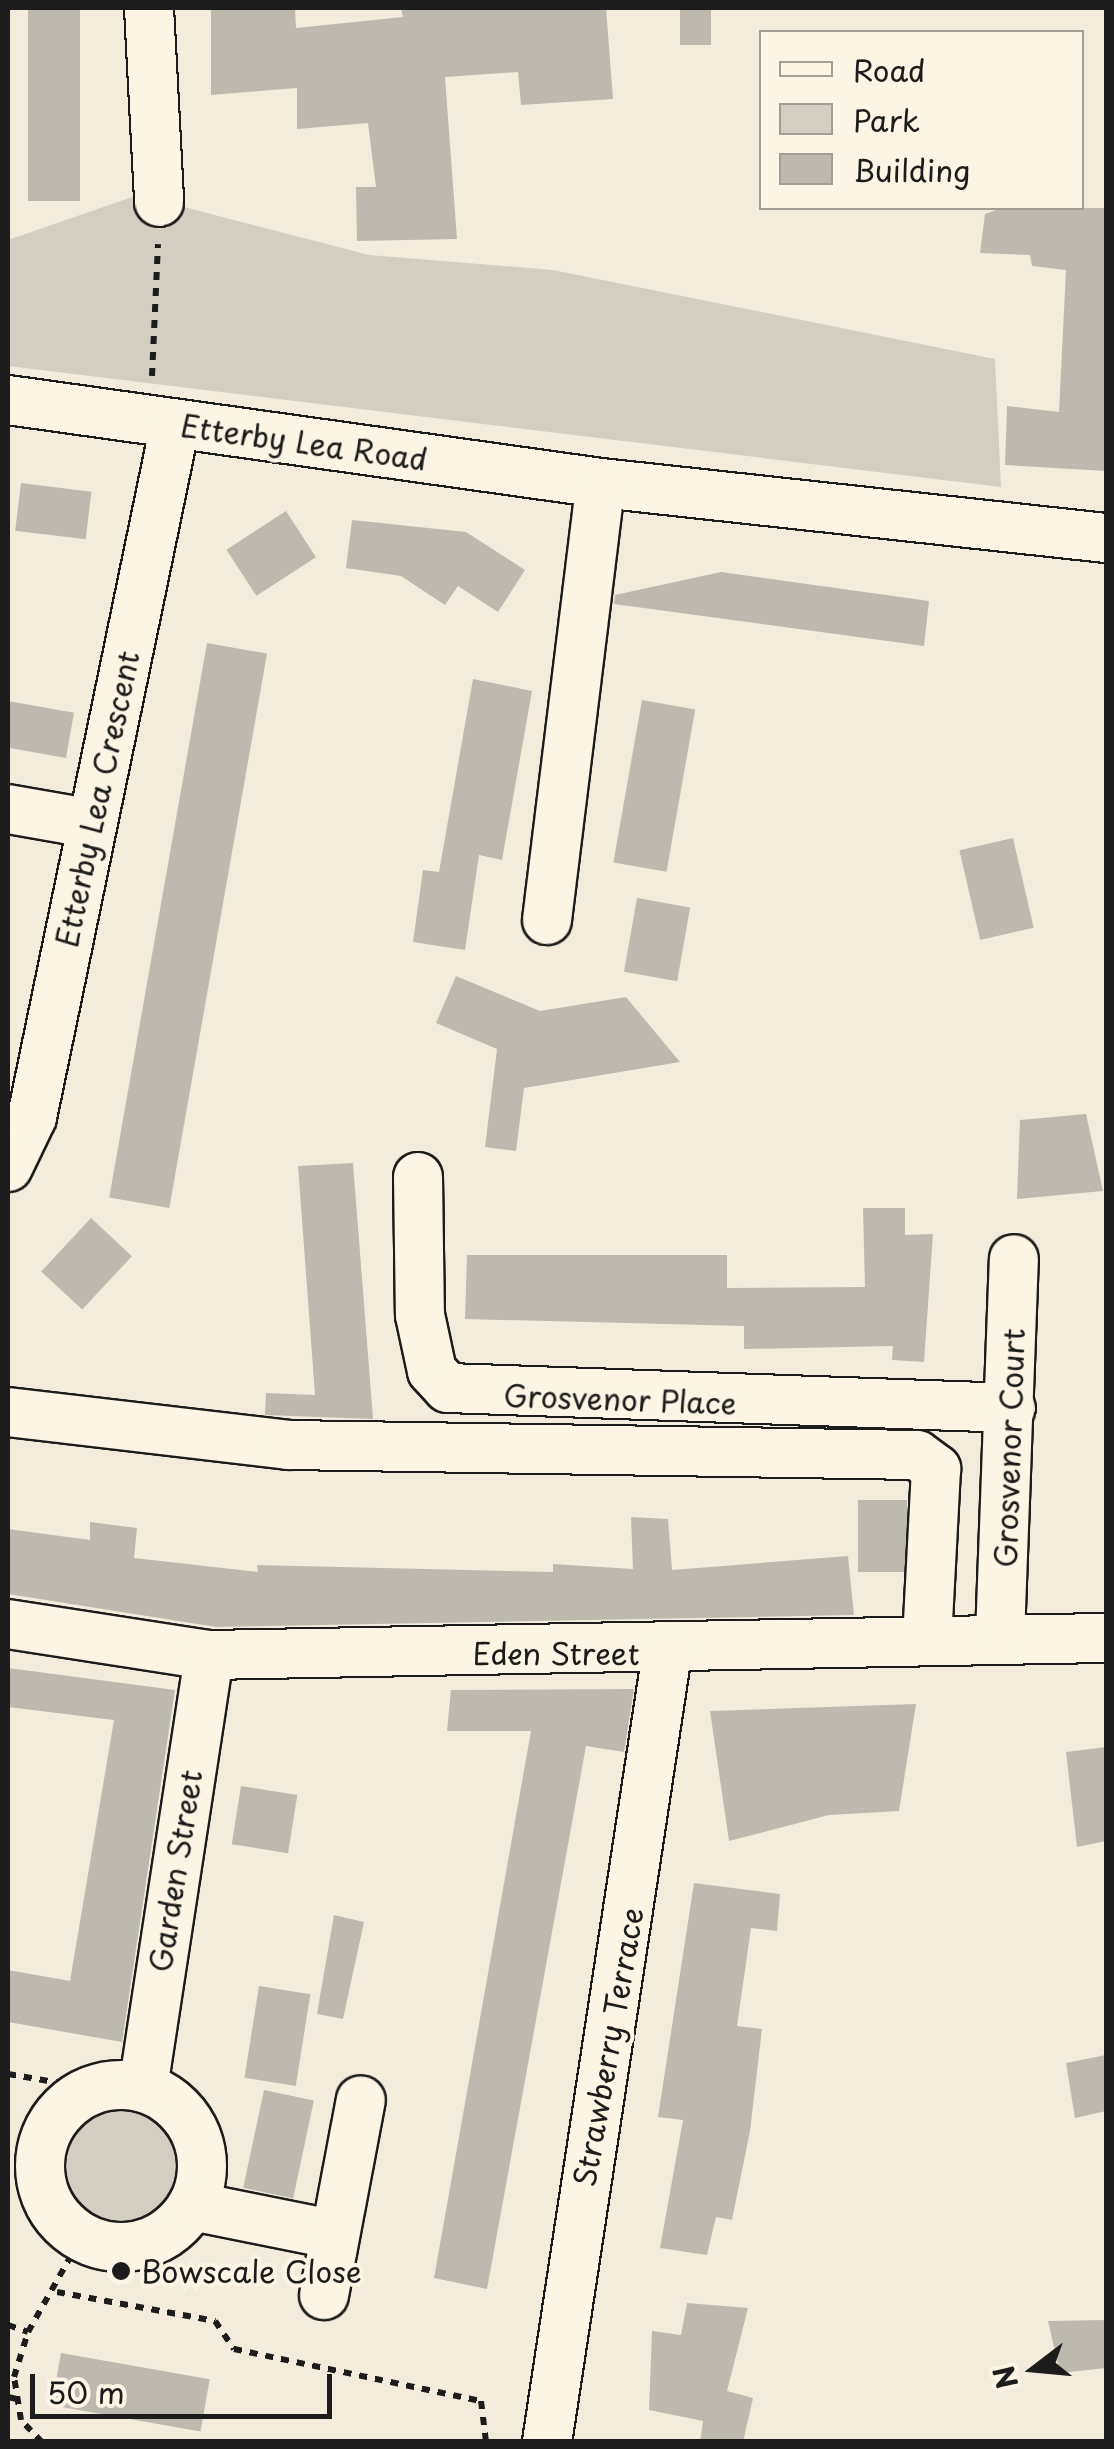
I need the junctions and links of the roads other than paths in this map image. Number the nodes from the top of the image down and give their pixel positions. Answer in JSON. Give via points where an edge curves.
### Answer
{"nodes":[{"id":1,"x":148,"y":8,"type":"edge"},
{"id":2,"x":159,"y":202,"type":"road end"},
{"id":3,"x":8,"y":400,"type":"edge"},
{"id":4,"x":160,"y":423,"type":"junction"},
{"id":5,"x":601,"y":482,"type":"junction"},
{"id":6,"x":1106,"y":538,"type":"edge"},
{"id":7,"x":8,"y":809,"type":"edge"},
{"id":8,"x":88,"y":823,"type":"junction"},
{"id":9,"x":547,"y":920,"type":"dead end"},
{"id":10,"x":8,"y":1168,"type":"edge"},
{"id":11,"x":418,"y":1177,"type":"dead end"},
{"id":12,"x":1014,"y":1258,"type":"dead end"},
{"id":13,"x":1011,"y":1408,"type":"junction"},
{"id":14,"x":8,"y":1412,"type":"edge"},
{"id":15,"x":8,"y":1624,"type":"edge"},
{"id":16,"x":1000,"y":1637,"type":"junction"},
{"id":17,"x":1106,"y":1638,"type":"edge"},
{"id":18,"x":928,"y":1641,"type":"junction"},
{"id":19,"x":668,"y":1653,"type":"junction"},
{"id":20,"x":209,"y":1655,"type":"junction"},
{"id":21,"x":144,"y":2088,"type":"junction"},
{"id":22,"x":361,"y":2100,"type":"dead end"},
{"id":23,"x":192,"y":2206,"type":"junction"},
{"id":24,"x":331,"y":2234,"type":"junction"},
{"id":25,"x":324,"y":2295,"type":"dead end"},
{"id":26,"x":546,"y":2442,"type":"edge"}],
"edges":[{"from":1,"to":2,"type":"street"},
{"from":3,"to":4,"type":"street","name":"Etterby Lea Road"},
{"from":4,"to":5,"type":"street","name":"Etterby Lea Road"},
{"from":4,"to":8,"type":"street","name":"Etterby Lea Crescent"},
{"from":5,"to":6,"type":"street","name":"Etterby Lea Road"},
{"from":5,"to":9,"type":"street"},
{"from":7,"to":8,"type":"street"},
{"from":8,"to":10,"type":"street","name":"Etterby Lea Crescent","via":[[32,1117]]},
{"from":11,"to":13,"type":"street","name":"Grosvenor Place","via":[[420,1315],[432,1372],[448,1388]]},
{"from":12,"to":13,"type":"street","name":"Grosvenor Court"},
{"from":13,"to":16,"type":"street","name":"Grosvenor Court"},
{"from":14,"to":18,"type":"street","via":[[288,1445],[917,1456],[936,1469]]},
{"from":15,"to":20,"type":"street","name":"Eden Street"},
{"from":16,"to":17,"type":"street","name":"Eden Street"},
{"from":16,"to":18,"type":"street","name":"Eden Street"},
{"from":18,"to":19,"type":"street","name":"Eden Street"},
{"from":19,"to":20,"type":"street","name":"Eden Street"},
{"from":19,"to":26,"type":"street","name":"Strawberry Terrace"},
{"from":20,"to":21,"type":"street","name":"Garden Street"},
{"from":21,"to":23,"type":"street","via":[[166,2098],[196,2135],[202,2159]]},
{"from":21,"to":23,"type":"street","via":[[95,2089],[65,2106],[40,2156],[52,2209],[82,2236],[123,2248],[150,2242]]},
{"from":22,"to":24,"type":"street"},
{"from":23,"to":24,"type":"street"},
{"from":24,"to":25,"type":"street"}]}
